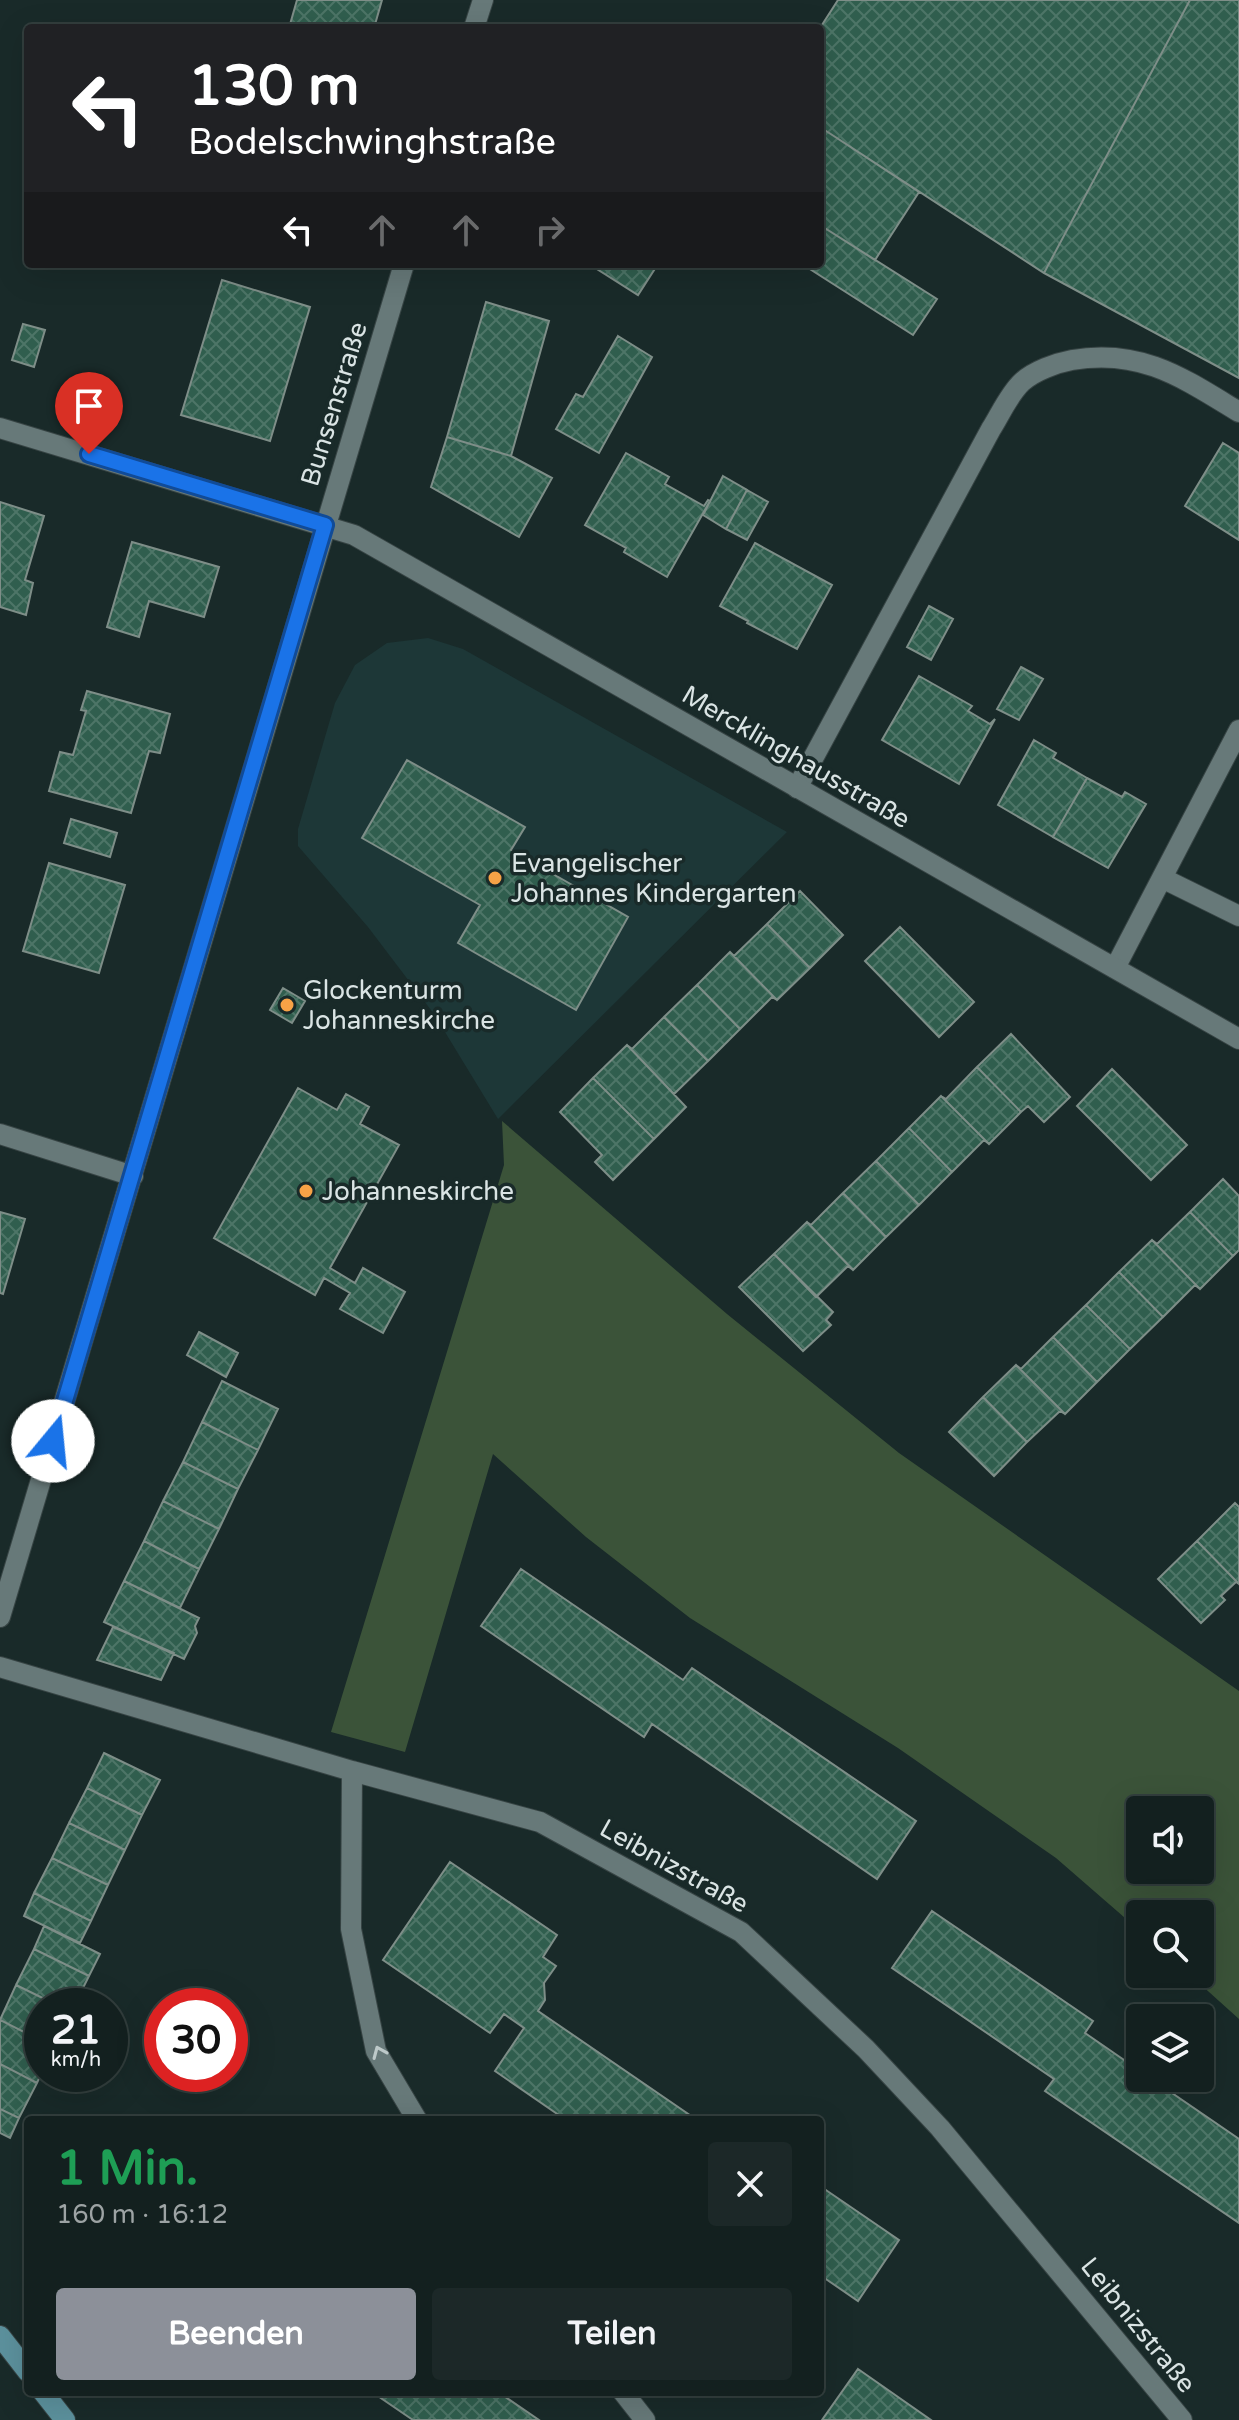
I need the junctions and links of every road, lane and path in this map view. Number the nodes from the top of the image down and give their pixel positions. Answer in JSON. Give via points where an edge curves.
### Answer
{"nodes":[{"id":1,"x":483,"y":0,"type":"edge"},
{"id":2,"x":475,"y":24,"type":"edge"},
{"id":3,"x":403,"y":268,"type":"edge"},
{"id":4,"x":1239,"y":412,"type":"edge"},
{"id":5,"x":0,"y":428,"type":"edge"},
{"id":6,"x":325,"y":525,"type":"junction"},
{"id":7,"x":1239,"y":730,"type":"edge"},
{"id":8,"x":797,"y":788,"type":"junction"},
{"id":9,"x":1162,"y":878,"type":"junction"},
{"id":10,"x":1239,"y":916,"type":"edge"},
{"id":11,"x":1115,"y":968,"type":"junction"},
{"id":12,"x":1239,"y":1039,"type":"edge"},
{"id":13,"x":0,"y":1134,"type":"edge"},
{"id":14,"x":133,"y":1176,"type":"junction"},
{"id":15,"x":0,"y":1617,"type":"edge"},
{"id":16,"x":0,"y":1667,"type":"edge"},
{"id":17,"x":352,"y":1771,"type":"junction"},
{"id":18,"x":415,"y":2116,"type":"edge"},
{"id":19,"x":0,"y":2336,"type":"edge"},
{"id":20,"x":24,"y":2367,"type":"edge"},
{"id":21,"x":46,"y":2396,"type":"edge"},
{"id":22,"x":626,"y":2396,"type":"edge"},
{"id":23,"x":65,"y":2420,"type":"edge"},
{"id":24,"x":645,"y":2420,"type":"edge"},
{"id":25,"x":1182,"y":2420,"type":"edge"}],
"edges":[{"from":1,"to":2,"type":"street"},
{"from":3,"to":6,"type":"street","name":"Bunsenstraße"},
{"from":4,"to":8,"type":"street","via":[[1147,362],[1098,355],[1057,363],[1022,382],[991,429]]},
{"from":5,"to":6,"type":"street","name":"Mercklinghausstraße"},
{"from":6,"to":8,"type":"street","name":"Mercklinghausstraße","via":[[354,535]]},
{"from":6,"to":14,"type":"street","name":"Bunsenstraße"},
{"from":7,"to":9,"type":"street"},
{"from":8,"to":11,"type":"street","name":"Mercklinghausstraße"},
{"from":9,"to":10,"type":"street"},
{"from":9,"to":11,"type":"street"},
{"from":11,"to":12,"type":"street","name":"Mercklinghausstraße"},
{"from":13,"to":14,"type":"street"},
{"from":14,"to":15,"type":"street","name":"Bunsenstraße"},
{"from":16,"to":17,"type":"street","name":"Leibnizstraße"},
{"from":18,"to":17,"type":"street","one_way":true,"via":[[376,2051],[351,1929]]},
{"from":17,"to":25,"type":"street","name":"Leibnizstraße","via":[[540,1822],[741,1932],[866,2049],[940,2128]]},
{"from":19,"to":20,"type":"main road"},
{"from":21,"to":23,"type":"main road"},
{"from":22,"to":24,"type":"street"}]}
